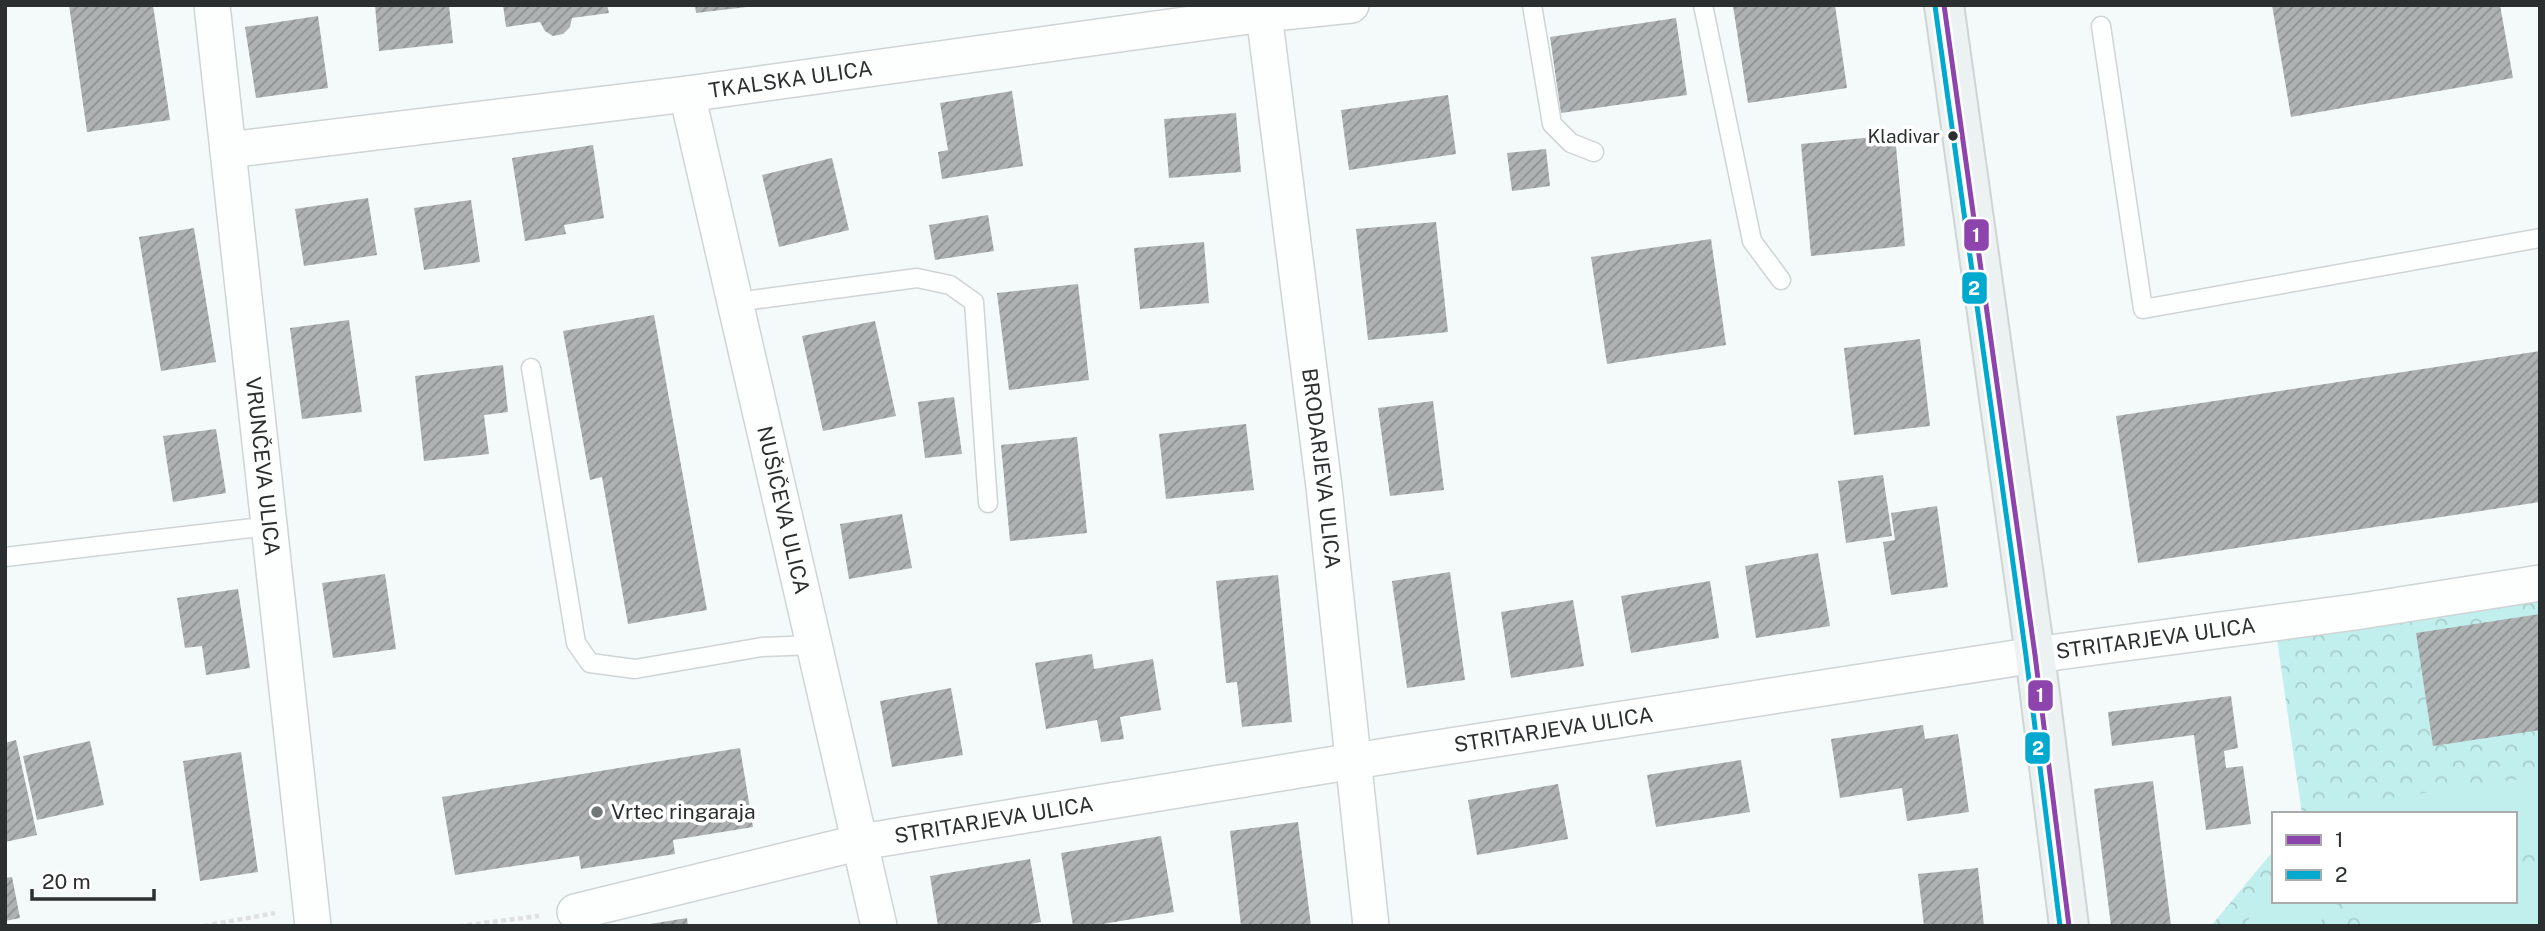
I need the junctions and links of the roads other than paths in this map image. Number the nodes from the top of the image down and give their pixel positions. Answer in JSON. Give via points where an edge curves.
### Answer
{"nodes":[{"id":1,"x":212,"y":5,"type":"edge"},
{"id":2,"x":1351,"y":5,"type":"edge"},
{"id":3,"x":1532,"y":5,"type":"edge"},
{"id":4,"x":1703,"y":5,"type":"edge"},
{"id":5,"x":1944,"y":5,"type":"edge"},
{"id":6,"x":1264,"y":10,"type":"edge"},
{"id":7,"x":2101,"y":26,"type":"dead end"},
{"id":8,"x":687,"y":94,"type":"junction"},
{"id":9,"x":228,"y":150,"type":"junction"},
{"id":10,"x":1594,"y":152,"type":"dead end"},
{"id":11,"x":2540,"y":238,"type":"edge"},
{"id":12,"x":1781,"y":280,"type":"dead end"},
{"id":13,"x":736,"y":302,"type":"junction"},
{"id":14,"x":531,"y":368,"type":"dead end"},
{"id":15,"x":988,"y":503,"type":"dead end"},
{"id":16,"x":269,"y":526,"type":"junction"},
{"id":17,"x":5,"y":557,"type":"edge"},
{"id":18,"x":2540,"y":583,"type":"edge"},
{"id":19,"x":814,"y":645,"type":"junction"},
{"id":20,"x":2035,"y":655,"type":"junction"},
{"id":21,"x":1354,"y":761,"type":"junction"},
{"id":22,"x":861,"y":842,"type":"junction"},
{"id":23,"x":575,"y":912,"type":"road end"},
{"id":24,"x":312,"y":917,"type":"edge"},
{"id":25,"x":879,"y":926,"type":"edge"},
{"id":26,"x":1371,"y":926,"type":"edge"},
{"id":27,"x":2069,"y":926,"type":"edge"}],
"edges":[{"from":1,"to":9,"type":"street","name":"VRUNČEVA ULICA"},
{"from":2,"to":6,"type":"street","name":"TKALSKA ULICA"},
{"from":3,"to":10,"type":"lane","via":[[1552,124],[1571,143]]},
{"from":4,"to":12,"type":"lane","via":[[1752,241]]},
{"from":5,"to":20,"type":"street"},
{"from":6,"to":8,"type":"street","name":"TKALSKA ULICA"},
{"from":6,"to":21,"type":"street","name":"BRODARJEVA ULICA"},
{"from":7,"to":11,"type":"lane","via":[[2143,309]]},
{"from":8,"to":9,"type":"street","name":"TKALSKA ULICA"},
{"from":8,"to":13,"type":"street","name":"NUŠIČEVA ULICA"},
{"from":9,"to":16,"type":"street","name":"VRUNČEVA ULICA"},
{"from":13,"to":15,"type":"lane","via":[[916,278],[950,285],[974,302]]},
{"from":13,"to":19,"type":"street","name":"NUŠIČEVA ULICA"},
{"from":14,"to":19,"type":"lane","via":[[576,643],[590,663],[635,669],[762,648]]},
{"from":16,"to":17,"type":"lane"},
{"from":16,"to":24,"type":"street","name":"VRUNČEVA ULICA"},
{"from":18,"to":20,"type":"street","name":"STRITARJEVA ULICA"},
{"from":19,"to":22,"type":"street","name":"NUŠIČEVA ULICA"},
{"from":20,"to":21,"type":"street","name":"STRITARJEVA ULICA"},
{"from":20,"to":27,"type":"street"},
{"from":21,"to":22,"type":"street","name":"STRITARJEVA ULICA"},
{"from":21,"to":26,"type":"street","name":"BRODARJEVA ULICA"},
{"from":22,"to":23,"type":"street","name":"STRITARJEVA ULICA"},
{"from":22,"to":25,"type":"street","name":"NUŠIČEVA ULICA"}]}
